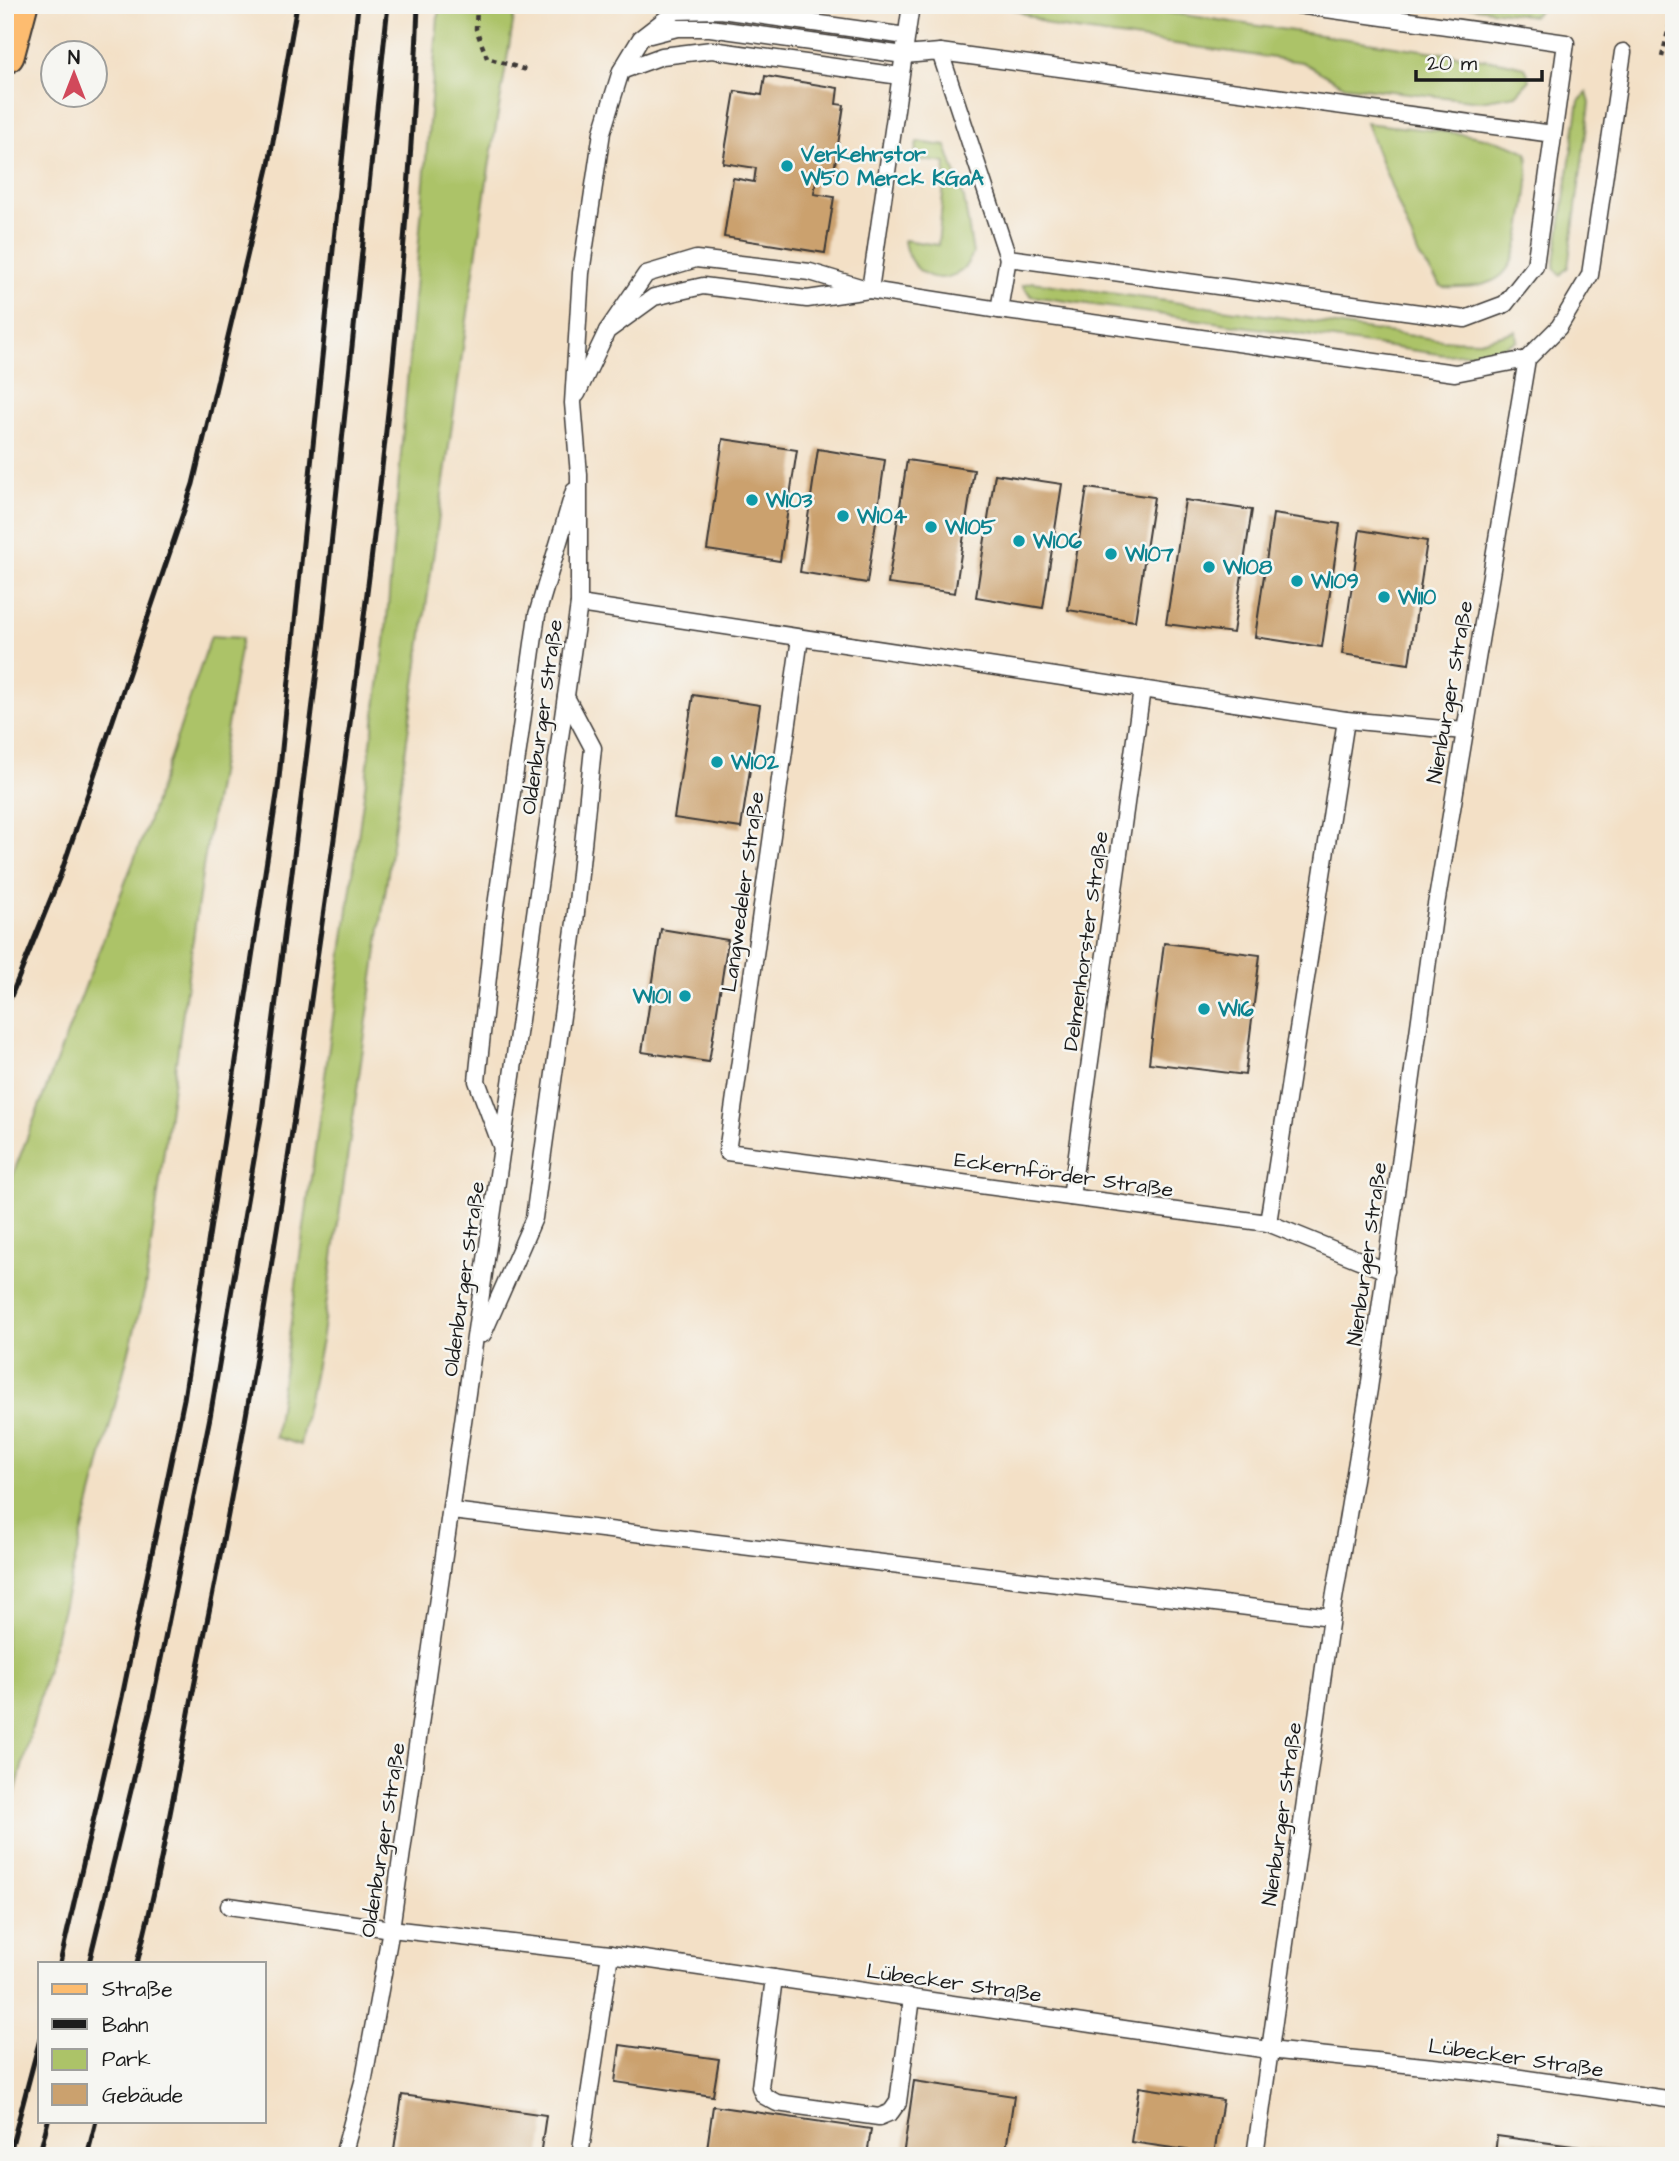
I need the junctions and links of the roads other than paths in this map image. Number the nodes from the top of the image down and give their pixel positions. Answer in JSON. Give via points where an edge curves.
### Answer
{"nodes":[{"id":1,"x":19,"y":5,"type":"edge"},
{"id":2,"x":911,"y":5,"type":"edge"},
{"id":3,"x":1298,"y":5,"type":"edge"},
{"id":4,"x":906,"y":36,"type":"junction"},
{"id":5,"x":640,"y":38,"type":"junction"},
{"id":6,"x":940,"y":52,"type":"junction"},
{"id":7,"x":1623,"y":52,"type":"dead end"},
{"id":8,"x":5,"y":54,"type":"edge"},
{"id":9,"x":904,"y":55,"type":"junction"},
{"id":10,"x":621,"y":71,"type":"junction"},
{"id":11,"x":900,"y":76,"type":"junction"},
{"id":12,"x":1553,"y":134,"type":"junction"},
{"id":13,"x":1008,"y":258,"type":"junction"},
{"id":14,"x":870,"y":290,"type":"junction"},
{"id":15,"x":999,"y":310,"type":"junction"},
{"id":16,"x":607,"y":331,"type":"junction"},
{"id":17,"x":1527,"y":359,"type":"junction"},
{"id":18,"x":573,"y":403,"type":"junction"},
{"id":19,"x":579,"y":475,"type":"junction"},
{"id":20,"x":579,"y":604,"type":"junction"},
{"id":21,"x":800,"y":638,"type":"junction"},
{"id":22,"x":1142,"y":690,"type":"junction"},
{"id":23,"x":566,"y":697,"type":"junction"},
{"id":24,"x":1346,"y":720,"type":"junction"},
{"id":25,"x":1464,"y":731,"type":"junction"},
{"id":26,"x":503,"y":1150,"type":"junction"},
{"id":27,"x":727,"y":1152,"type":"joint"},
{"id":28,"x":1071,"y":1198,"type":"junction"},
{"id":29,"x":1268,"y":1223,"type":"junction"},
{"id":30,"x":1386,"y":1271,"type":"junction"},
{"id":31,"x":475,"y":1352,"type":"junction"},
{"id":32,"x":452,"y":1511,"type":"junction"},
{"id":33,"x":1331,"y":1617,"type":"junction"},
{"id":34,"x":229,"y":1906,"type":"dead end"},
{"id":35,"x":391,"y":1929,"type":"junction"},
{"id":36,"x":610,"y":1954,"type":"junction"},
{"id":37,"x":774,"y":1978,"type":"junction"},
{"id":38,"x":912,"y":1998,"type":"junction"},
{"id":39,"x":1269,"y":2050,"type":"junction"},
{"id":40,"x":1674,"y":2101,"type":"edge"},
{"id":41,"x":344,"y":2156,"type":"edge"},
{"id":42,"x":580,"y":2156,"type":"edge"},
{"id":43,"x":1255,"y":2156,"type":"edge"}],
"edges":[{"from":1,"to":8,"type":"main road"},
{"from":2,"to":4,"type":"lane"},
{"from":3,"to":12,"type":"lane","via":[[1566,43]]},
{"from":4,"to":5,"type":"lane","via":[[721,10],[676,11]]},
{"from":4,"to":9,"type":"lane"},
{"from":5,"to":9,"type":"lane","via":[[677,28],[710,28]]},
{"from":5,"to":10,"type":"lane","name":"Oldenburger Straße"},
{"from":6,"to":9,"type":"lane"},
{"from":6,"to":12,"type":"lane"},
{"from":6,"to":13,"type":"lane"},
{"from":7,"to":17,"type":"lane","via":[[1590,275],[1559,327]]},
{"from":9,"to":11,"type":"lane"},
{"from":10,"to":11,"type":"lane","via":[[662,56],[712,50]]},
{"from":10,"to":18,"type":"lane","name":"Oldenburger Straße","via":[[602,132],[581,273]]},
{"from":11,"to":14,"type":"lane"},
{"from":12,"to":13,"type":"lane","via":[[1535,266],[1505,304],[1465,319]]},
{"from":13,"to":15,"type":"lane"},
{"from":14,"to":15,"type":"lane"},
{"from":14,"to":16,"type":"lane","via":[[807,299],[704,286],[654,297]]},
{"from":14,"to":16,"type":"lane","via":[[810,272],[696,259],[646,274]]},
{"from":15,"to":17,"type":"lane","via":[[1455,373]]},
{"from":16,"to":18,"type":"lane"},
{"from":17,"to":25,"type":"lane","name":"Nienburger Straße"},
{"from":18,"to":19,"type":"lane","name":"Oldenburger Straße"},
{"from":19,"to":20,"type":"lane","name":"Oldenburger Straße"},
{"from":19,"to":26,"type":"lane","via":[[537,615],[494,920],[477,1081]]},
{"from":20,"to":21,"type":"lane"},
{"from":20,"to":23,"type":"lane","name":"Oldenburger Straße"},
{"from":21,"to":22,"type":"lane"},
{"from":21,"to":27,"type":"lane","name":"Langwedeler Straße"},
{"from":22,"to":24,"type":"lane"},
{"from":22,"to":28,"type":"lane","name":"Delmenhorster Straße"},
{"from":23,"to":26,"type":"lane","name":"Oldenburger Straße"},
{"from":23,"to":31,"type":"lane","via":[[593,748],[570,962],[534,1218]]},
{"from":24,"to":25,"type":"lane"},
{"from":24,"to":29,"type":"lane"},
{"from":25,"to":30,"type":"lane","name":"Nienburger Straße"},
{"from":26,"to":31,"type":"lane","name":"Oldenburger Straße"},
{"from":27,"to":28,"type":"lane","name":"Eckernförder Straße"},
{"from":28,"to":29,"type":"lane","name":"Eckernförder Straße"},
{"from":29,"to":30,"type":"lane","name":"Eckernförder Straße"},
{"from":30,"to":33,"type":"lane","name":"Nienburger Straße"},
{"from":31,"to":32,"type":"lane","name":"Oldenburger Straße"},
{"from":32,"to":33,"type":"lane"},
{"from":32,"to":35,"type":"lane","name":"Oldenburger Straße"},
{"from":33,"to":39,"type":"lane","name":"Nienburger Straße"},
{"from":34,"to":35,"type":"lane","name":"Lübecker Straße"},
{"from":35,"to":36,"type":"lane","name":"Lübecker Straße"},
{"from":35,"to":41,"type":"lane","name":"Oldenburger Straße","via":[[364,2078]]},
{"from":36,"to":37,"type":"lane","name":"Lübecker Straße"},
{"from":36,"to":42,"type":"lane"},
{"from":37,"to":38,"type":"lane","name":"Lübecker Straße"},
{"from":37,"to":38,"type":"lane","via":[[760,2087],[764,2096],[777,2103],[879,2117],[891,2112],[898,2102]]},
{"from":38,"to":39,"type":"lane","name":"Lübecker Straße"},
{"from":39,"to":40,"type":"lane","name":"Lübecker Straße","via":[[1472,2071]]},
{"from":39,"to":43,"type":"lane","name":"Nienburger Straße"}]}
